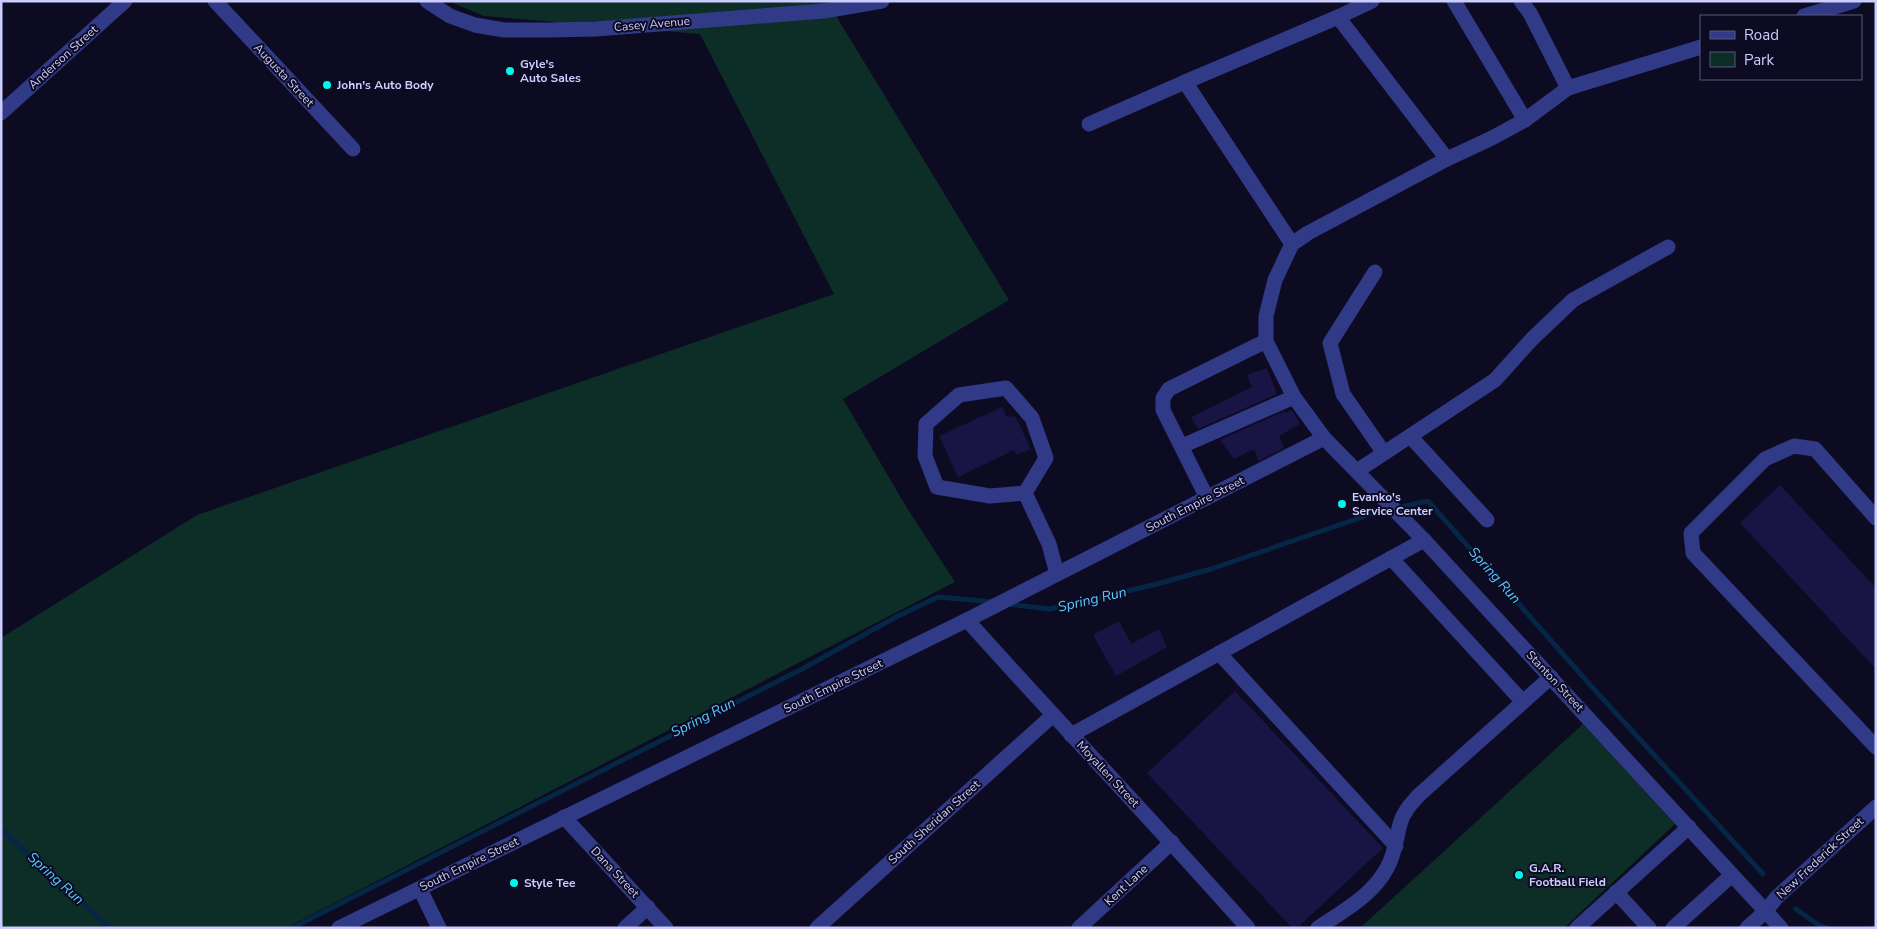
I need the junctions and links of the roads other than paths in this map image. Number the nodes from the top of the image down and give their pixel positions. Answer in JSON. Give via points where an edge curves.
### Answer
{"nodes":[{"id":1,"x":125,"y":1,"type":"edge"},
{"id":2,"x":215,"y":1,"type":"edge"},
{"id":3,"x":427,"y":1,"type":"edge"},
{"id":4,"x":882,"y":1,"type":"edge"},
{"id":5,"x":1372,"y":1,"type":"edge"},
{"id":6,"x":1454,"y":1,"type":"edge"},
{"id":7,"x":1521,"y":1,"type":"edge"},
{"id":8,"x":1854,"y":1,"type":"edge"},
{"id":9,"x":1807,"y":15,"type":"edge"},
{"id":10,"x":1338,"y":16,"type":"junction"},
{"id":11,"x":1700,"y":47,"type":"edge"},
{"id":12,"x":1184,"y":82,"type":"junction"},
{"id":13,"x":1568,"y":88,"type":"junction"},
{"id":14,"x":1,"y":113,"type":"edge"},
{"id":15,"x":1525,"y":120,"type":"junction"},
{"id":16,"x":1089,"y":124,"type":"dead end"},
{"id":17,"x":353,"y":149,"type":"dead end"},
{"id":18,"x":1447,"y":159,"type":"junction"},
{"id":19,"x":1292,"y":244,"type":"junction"},
{"id":20,"x":1668,"y":246,"type":"dead end"},
{"id":21,"x":1375,"y":272,"type":"dead end"},
{"id":22,"x":1266,"y":341,"type":"junction"},
{"id":23,"x":1294,"y":397,"type":"junction"},
{"id":24,"x":1410,"y":436,"type":"junction"},
{"id":25,"x":1324,"y":438,"type":"junction"},
{"id":26,"x":1182,"y":446,"type":"junction"},
{"id":27,"x":1384,"y":453,"type":"junction"},
{"id":28,"x":1357,"y":471,"type":"junction"},
{"id":29,"x":1025,"y":493,"type":"junction"},
{"id":30,"x":1207,"y":498,"type":"junction"},
{"id":31,"x":1876,"y":518,"type":"edge"},
{"id":32,"x":1487,"y":520,"type":"dead end"},
{"id":33,"x":1424,"y":540,"type":"junction"},
{"id":34,"x":1391,"y":558,"type":"junction"},
{"id":35,"x":1058,"y":574,"type":"junction"},
{"id":36,"x":967,"y":620,"type":"junction"},
{"id":37,"x":1219,"y":653,"type":"junction"},
{"id":38,"x":1551,"y":677,"type":"junction"},
{"id":39,"x":1523,"y":702,"type":"junction"},
{"id":40,"x":1052,"y":716,"type":"junction"},
{"id":41,"x":1071,"y":735,"type":"junction"},
{"id":42,"x":1876,"y":748,"type":"edge"},
{"id":43,"x":1876,"y":807,"type":"edge"},
{"id":44,"x":564,"y":817,"type":"junction"},
{"id":45,"x":1689,"y":827,"type":"junction"},
{"id":46,"x":1172,"y":842,"type":"junction"},
{"id":47,"x":1396,"y":846,"type":"junction"},
{"id":48,"x":1732,"y":875,"type":"junction"},
{"id":49,"x":420,"y":889,"type":"junction"},
{"id":50,"x":1616,"y":892,"type":"junction"},
{"id":51,"x":648,"y":907,"type":"junction"},
{"id":52,"x":1766,"y":911,"type":"junction"},
{"id":53,"x":338,"y":928,"type":"edge"},
{"id":54,"x":439,"y":928,"type":"edge"},
{"id":55,"x":625,"y":928,"type":"edge"},
{"id":56,"x":666,"y":928,"type":"edge"},
{"id":57,"x":817,"y":928,"type":"edge"},
{"id":58,"x":1079,"y":928,"type":"edge"},
{"id":59,"x":1248,"y":928,"type":"edge"},
{"id":60,"x":1318,"y":928,"type":"edge"},
{"id":61,"x":1577,"y":928,"type":"edge"},
{"id":62,"x":1648,"y":928,"type":"edge"},
{"id":63,"x":1673,"y":928,"type":"edge"},
{"id":64,"x":1747,"y":928,"type":"edge"},
{"id":65,"x":1781,"y":928,"type":"edge"}],
"edges":[{"from":1,"to":14,"type":"street","name":"Anderson Street"},
{"from":2,"to":17,"type":"street","name":"Augusta Street"},
{"from":3,"to":4,"type":"street","name":"Casey Avenue","via":[[450,16],[475,25],[504,30],[549,30],[824,11]]},
{"from":5,"to":10,"type":"street"},
{"from":6,"to":15,"type":"street"},
{"from":7,"to":13,"type":"street"},
{"from":8,"to":9,"type":"street"},
{"from":10,"to":12,"type":"street"},
{"from":10,"to":18,"type":"street"},
{"from":11,"to":13,"type":"street"},
{"from":12,"to":16,"type":"street"},
{"from":12,"to":19,"type":"street"},
{"from":13,"to":15,"type":"street"},
{"from":15,"to":18,"type":"street"},
{"from":18,"to":19,"type":"street"},
{"from":19,"to":22,"type":"street","via":[[1275,280],[1266,316]]},
{"from":20,"to":24,"type":"street","via":[[1572,300],[1495,380]]},
{"from":21,"to":27,"type":"street","via":[[1330,343],[1343,394]]},
{"from":22,"to":23,"type":"street","name":"Stanton Street"},
{"from":22,"to":26,"type":"street","via":[[1169,389],[1163,398],[1163,410]]},
{"from":23,"to":25,"type":"street","name":"Stanton Street"},
{"from":23,"to":26,"type":"street"},
{"from":24,"to":27,"type":"street"},
{"from":24,"to":32,"type":"street"},
{"from":25,"to":28,"type":"street","name":"Stanton Street"},
{"from":25,"to":30,"type":"street","name":"South Empire Street"},
{"from":26,"to":30,"type":"street"},
{"from":27,"to":28,"type":"street"},
{"from":28,"to":33,"type":"street","name":"Stanton Street"},
{"from":29,"to":29,"type":"street","via":[[990,496],[937,487],[926,456],[926,424],[959,395],[1006,388],[1032,418],[1046,458]]},
{"from":29,"to":35,"type":"street","via":[[1049,544]]},
{"from":30,"to":35,"type":"street","name":"South Empire Street"},
{"from":31,"to":42,"type":"street","via":[[1815,448],[1794,446],[1765,459],[1691,533],[1693,553]]},
{"from":33,"to":34,"type":"street"},
{"from":33,"to":38,"type":"street","name":"Stanton Street"},
{"from":34,"to":37,"type":"street"},
{"from":34,"to":39,"type":"street"},
{"from":35,"to":36,"type":"street","name":"South Empire Street"},
{"from":36,"to":40,"type":"street","name":"Moyallen Street"},
{"from":36,"to":44,"type":"street","name":"South Empire Street"},
{"from":37,"to":41,"type":"street"},
{"from":37,"to":47,"type":"street"},
{"from":38,"to":39,"type":"street"},
{"from":38,"to":45,"type":"street","name":"Stanton Street"},
{"from":39,"to":47,"type":"street","via":[[1408,807],[1400,822]]},
{"from":40,"to":41,"type":"street","name":"Moyallen Street"},
{"from":40,"to":57,"type":"street","name":"South Sheridan Street"},
{"from":41,"to":46,"type":"street","name":"Moyallen Street"},
{"from":43,"to":52,"type":"street","name":"New Frederick Street","via":[[1776,898]]},
{"from":44,"to":49,"type":"street","name":"South Empire Street"},
{"from":44,"to":51,"type":"street","name":"Dana Street"},
{"from":45,"to":48,"type":"street","name":"Stanton Street"},
{"from":45,"to":50,"type":"street"},
{"from":46,"to":58,"type":"street","name":"Kent Lane"},
{"from":46,"to":59,"type":"street","name":"Moyallen Street"},
{"from":47,"to":60,"type":"street","via":[[1387,869],[1370,891]]},
{"from":48,"to":52,"type":"street","name":"Stanton Street"},
{"from":48,"to":63,"type":"street"},
{"from":49,"to":53,"type":"street","name":"South Empire Street"},
{"from":49,"to":54,"type":"street"},
{"from":50,"to":61,"type":"street"},
{"from":50,"to":62,"type":"street"},
{"from":51,"to":55,"type":"street"},
{"from":51,"to":56,"type":"street","name":"Dana Street"},
{"from":52,"to":64,"type":"street","name":"New Frederick Street"},
{"from":52,"to":65,"type":"street","name":"Stanton Street"}]}
